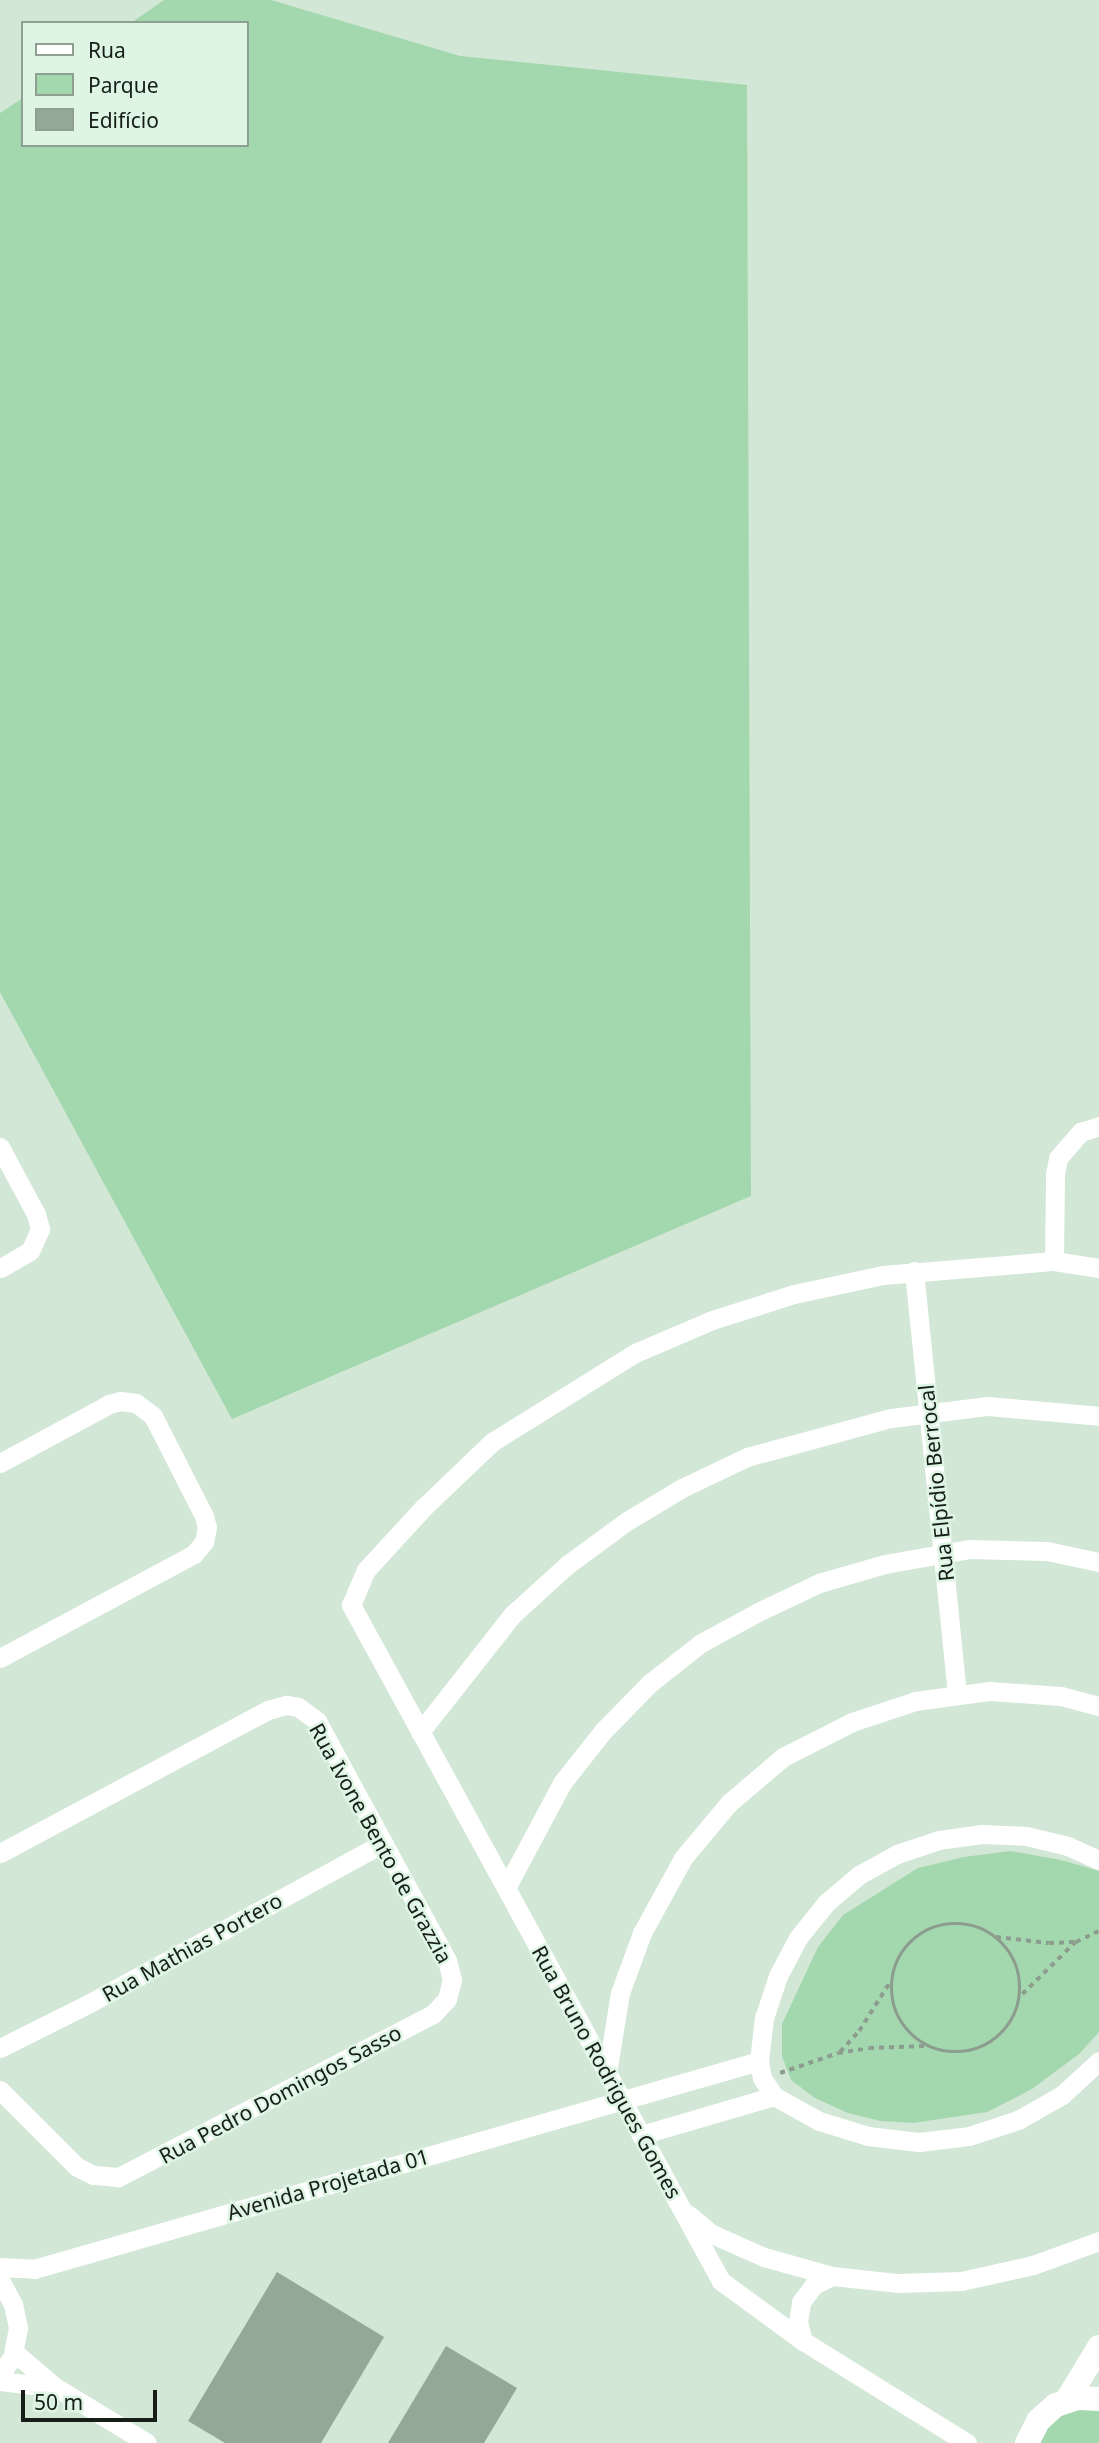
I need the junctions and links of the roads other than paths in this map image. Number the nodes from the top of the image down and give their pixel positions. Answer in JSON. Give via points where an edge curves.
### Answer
{"nodes":[{"id":1,"x":1099,"y":1126,"type":"edge"},
{"id":2,"x":0,"y":1147,"type":"edge"},
{"id":3,"x":1055,"y":1261,"type":"junction"},
{"id":4,"x":0,"y":1268,"type":"edge"},
{"id":5,"x":1099,"y":1268,"type":"edge"},
{"id":6,"x":914,"y":1271,"type":"junction"},
{"id":7,"x":929,"y":1413,"type":"junction"},
{"id":8,"x":1099,"y":1416,"type":"edge"},
{"id":9,"x":0,"y":1463,"type":"edge"},
{"id":10,"x":943,"y":1554,"type":"junction"},
{"id":11,"x":1099,"y":1562,"type":"edge"},
{"id":12,"x":0,"y":1658,"type":"edge"},
{"id":13,"x":957,"y":1695,"type":"junction"},
{"id":14,"x":1099,"y":1706,"type":"edge"},
{"id":15,"x":420,"y":1731,"type":"junction"},
{"id":16,"x":383,"y":1843,"type":"junction"},
{"id":17,"x":0,"y":1853,"type":"edge"},
{"id":18,"x":1099,"y":1860,"type":"edge"},
{"id":19,"x":506,"y":1888,"type":"junction"},
{"id":20,"x":450,"y":1993,"type":"joint"},
{"id":21,"x":0,"y":2048,"type":"edge"},
{"id":22,"x":759,"y":2061,"type":"junction"},
{"id":23,"x":1099,"y":2061,"type":"edge"},
{"id":24,"x":607,"y":2073,"type":"junction"},
{"id":25,"x":0,"y":2090,"type":"edge"},
{"id":26,"x":774,"y":2096,"type":"junction"},
{"id":27,"x":621,"y":2099,"type":"junction"},
{"id":28,"x":640,"y":2134,"type":"junction"},
{"id":29,"x":682,"y":2210,"type":"junction"},
{"id":30,"x":1099,"y":2241,"type":"edge"},
{"id":31,"x":1080,"y":2250,"type":"junction"},
{"id":32,"x":1099,"y":2258,"type":"edge"},
{"id":33,"x":0,"y":2267,"type":"edge"},
{"id":34,"x":34,"y":2269,"type":"junction"},
{"id":35,"x":832,"y":2276,"type":"junction"},
{"id":36,"x":4,"y":2287,"type":"edge"},
{"id":37,"x":803,"y":2341,"type":"junction"},
{"id":38,"x":1099,"y":2347,"type":"edge"},
{"id":39,"x":14,"y":2352,"type":"junction"},
{"id":40,"x":0,"y":2374,"type":"edge"},
{"id":41,"x":0,"y":2381,"type":"edge"},
{"id":42,"x":57,"y":2388,"type":"junction"},
{"id":43,"x":1099,"y":2399,"type":"edge"},
{"id":44,"x":1066,"y":2400,"type":"junction"},
{"id":45,"x":148,"y":2443,"type":"edge"},
{"id":46,"x":967,"y":2443,"type":"edge"},
{"id":47,"x":1027,"y":2443,"type":"edge"}],
"edges":[{"from":1,"to":3,"type":"street","via":[[1081,1132],[1058,1158]]},
{"from":2,"to":4,"type":"street","via":[[36,1214],[38,1239],[26,1254]]},
{"from":3,"to":5,"type":"street"},
{"from":3,"to":6,"type":"street"},
{"from":6,"to":7,"type":"street","name":"Rua Elpídio Berrocal"},
{"from":6,"to":15,"type":"street","name":"Rua Bruno Rodrigues Gomes","via":[[794,1294],[712,1320],[635,1353],[492,1442],[366,1570],[351,1605]]},
{"from":7,"to":8,"type":"street","via":[[988,1406]]},
{"from":7,"to":10,"type":"street","name":"Rua Elpídio Berrocal"},
{"from":7,"to":15,"type":"street","via":[[891,1418],[747,1457],[626,1521],[567,1565],[512,1615]]},
{"from":9,"to":12,"type":"street","via":[[109,1404],[136,1403],[153,1416],[204,1516],[205,1537],[194,1554]]},
{"from":10,"to":11,"type":"street","via":[[969,1549],[1047,1551]]},
{"from":10,"to":13,"type":"street","name":"Rua Elpídio Berrocal"},
{"from":10,"to":19,"type":"street","via":[[819,1583],[701,1643],[650,1683],[570,1772]]},
{"from":13,"to":14,"type":"street","via":[[990,1691],[1061,1696]]},
{"from":13,"to":24,"type":"street","via":[[915,1702],[852,1723],[783,1757],[729,1804],[683,1858],[642,1933],[620,1993]]},
{"from":15,"to":19,"type":"street","name":"Rua Bruno Rodrigues Gomes"},
{"from":16,"to":17,"type":"street","name":"Rua Ivone Bento de Grazzia","via":[[317,1721],[292,1705],[268,1710]]},
{"from":16,"to":20,"type":"street","name":"Rua Ivone Bento de Grazzia","via":[[450,1966]]},
{"from":16,"to":21,"type":"street","name":"Rua Mathias Portero"},
{"from":18,"to":22,"type":"street","via":[[1068,1846],[1026,1836],[982,1834],[939,1840],[897,1854],[859,1875],[826,1903],[798,1938],[778,1976],[764,2018]]},
{"from":19,"to":24,"type":"street","name":"Rua Bruno Rodrigues Gomes"},
{"from":20,"to":25,"type":"street","name":"Rua Pedro Domingos Sasso","via":[[428,2017],[127,2175],[101,2177],[77,2167]]},
{"from":22,"to":26,"type":"street","via":[[762,2078]]},
{"from":22,"to":27,"type":"street","name":"Avenida Projetada 01"},
{"from":23,"to":26,"type":"street","via":[[1062,2095],[1018,2120],[969,2136],[919,2142],[843,2129]]},
{"from":24,"to":27,"type":"street","name":"Rua Bruno Rodrigues Gomes"},
{"from":26,"to":28,"type":"street"},
{"from":27,"to":28,"type":"street","name":"Rua Bruno Rodrigues Gomes"},
{"from":27,"to":34,"type":"street","name":"Avenida Projetada 01"},
{"from":28,"to":29,"type":"street","name":"Rua Bruno Rodrigues Gomes"},
{"from":29,"to":35,"type":"street","via":[[712,2234],[743,2248]]},
{"from":29,"to":37,"type":"street","name":"Rua Bruno Rodrigues Gomes","via":[[721,2281]]},
{"from":30,"to":31,"type":"street"},
{"from":31,"to":32,"type":"street"},
{"from":31,"to":35,"type":"street","via":[[961,2281],[897,2283]]},
{"from":33,"to":34,"type":"street","name":"Avenida Projetada 01"},
{"from":34,"to":36,"type":"street","name":"Avenida Projetada 01"},
{"from":35,"to":37,"type":"street","via":[[814,2286],[802,2302],[798,2322]]},
{"from":36,"to":39,"type":"street","via":[[16,2316]]},
{"from":37,"to":46,"type":"street","name":"Rua Bruno Rodrigues Gomes"},
{"from":38,"to":44,"type":"street"},
{"from":39,"to":40,"type":"street"},
{"from":39,"to":42,"type":"street"},
{"from":41,"to":42,"type":"street"},
{"from":42,"to":45,"type":"street"},
{"from":43,"to":44,"type":"street"},
{"from":44,"to":47,"type":"street","via":[[1038,2421]]}]}
